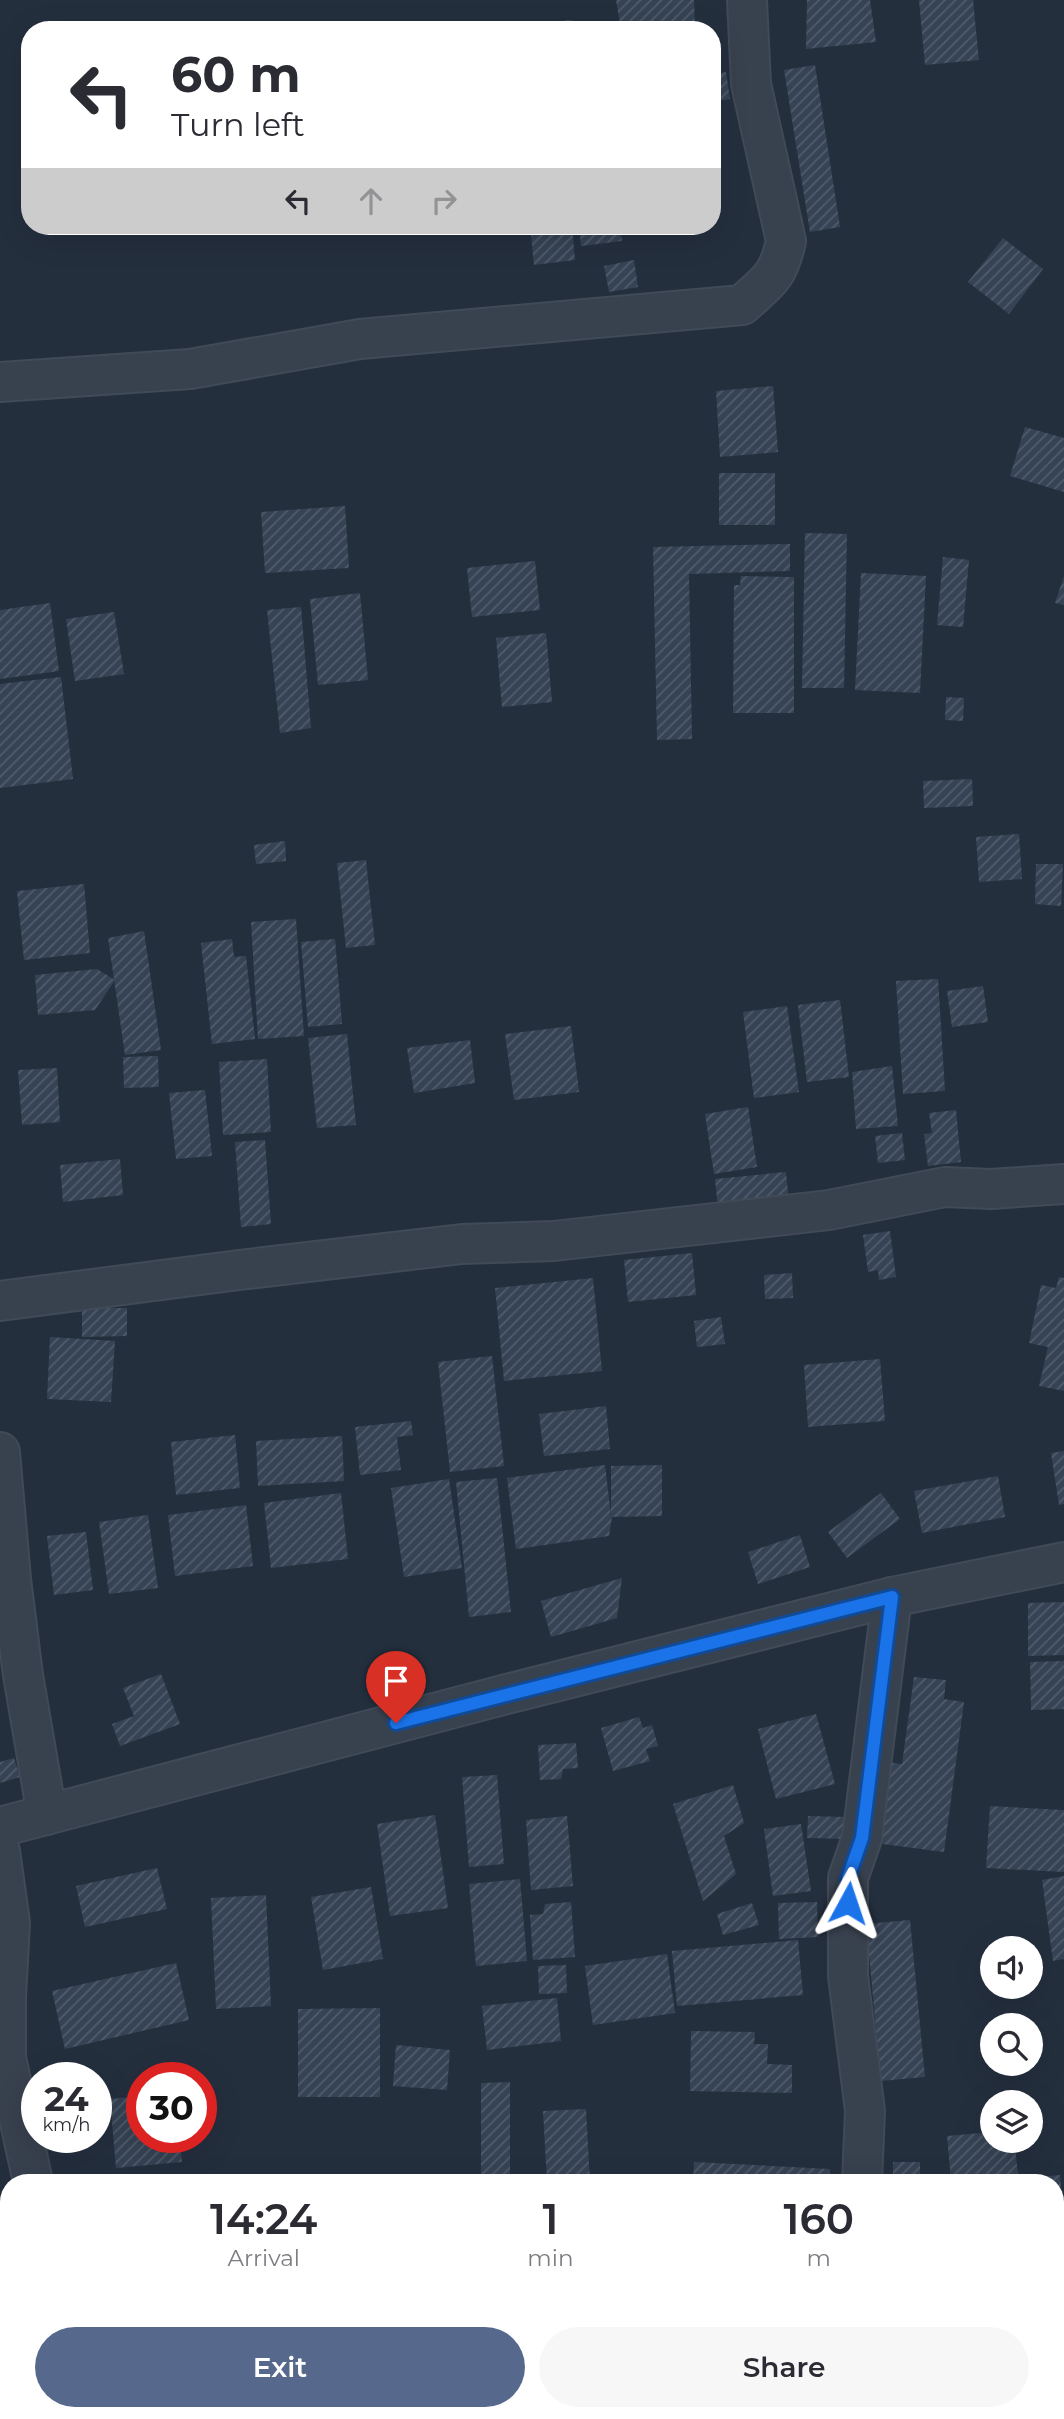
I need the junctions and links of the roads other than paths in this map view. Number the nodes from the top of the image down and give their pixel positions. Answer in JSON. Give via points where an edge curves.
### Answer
{"nodes":[{"id":1,"x":747,"y":0,"type":"edge"},
{"id":2,"x":0,"y":382,"type":"edge"},
{"id":3,"x":1064,"y":1184,"type":"edge"},
{"id":4,"x":0,"y":1301,"type":"edge"},
{"id":5,"x":0,"y":1452,"type":"edge"},
{"id":6,"x":1064,"y":1562,"type":"edge"},
{"id":7,"x":892,"y":1597,"type":"junction"},
{"id":8,"x":47,"y":1815,"type":"junction"},
{"id":9,"x":0,"y":1827,"type":"edge"},
{"id":10,"x":0,"y":1851,"type":"edge"},
{"id":11,"x":31,"y":2174,"type":"edge"},
{"id":12,"x":862,"y":2174,"type":"edge"}],
"edges":[{"from":1,"to":2,"type":"street","via":[[751,84],[786,241],[780,266],[742,305],[360,339],[190,369]]},
{"from":3,"to":4,"type":"street","via":[[945,1187],[829,1210],[554,1241],[449,1246]]},
{"from":5,"to":8,"type":"street","via":[[23,1675]]},
{"from":6,"to":7,"type":"street"},
{"from":7,"to":8,"type":"street"},
{"from":7,"to":12,"type":"street","via":[[862,1838],[848,1878],[848,1976],[865,2110]]},
{"from":8,"to":9,"type":"street"},
{"from":10,"to":11,"type":"street","via":[[10,1923],[6,2058]]}]}
